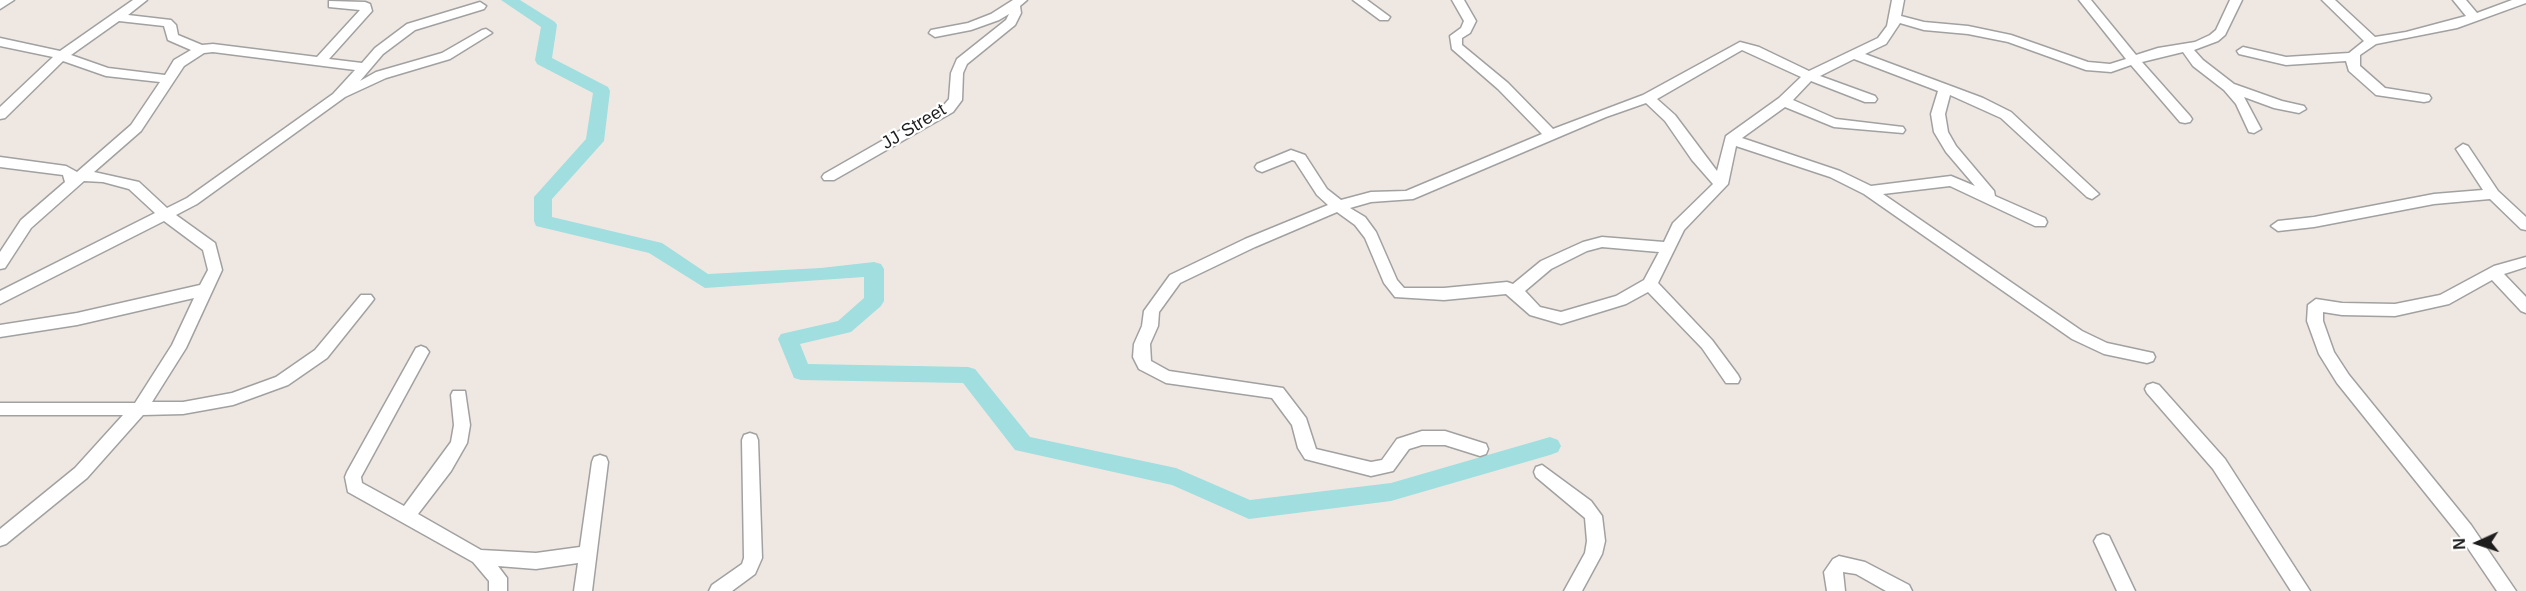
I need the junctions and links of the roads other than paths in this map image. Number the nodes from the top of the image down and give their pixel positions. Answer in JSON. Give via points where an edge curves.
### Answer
{"nodes":[{"id":1,"x":8,"y":0,"type":"edge"},
{"id":2,"x":141,"y":0,"type":"edge"},
{"id":3,"x":1359,"y":0,"type":"edge"},
{"id":4,"x":1458,"y":0,"type":"edge"},
{"id":5,"x":1898,"y":0,"type":"edge"},
{"id":6,"x":2085,"y":0,"type":"edge"},
{"id":7,"x":2236,"y":0,"type":"edge"},
{"id":8,"x":2328,"y":0,"type":"edge"},
{"id":9,"x":2459,"y":0,"type":"edge"},
{"id":10,"x":2524,"y":0,"type":"edge"},
{"id":11,"x":1017,"y":2,"type":"edge"},
{"id":12,"x":333,"y":3,"type":"dead end"},
{"id":13,"x":0,"y":5,"type":"edge"},
{"id":14,"x":480,"y":6,"type":"dead end"},
{"id":15,"x":2473,"y":16,"type":"junction"},
{"id":16,"x":117,"y":17,"type":"junction"},
{"id":17,"x":1384,"y":17,"type":"dead end"},
{"id":18,"x":1895,"y":18,"type":"junction"},
{"id":19,"x":486,"y":33,"type":"dead end"},
{"id":20,"x":935,"y":33,"type":"dead end"},
{"id":21,"x":2372,"y":41,"type":"junction"},
{"id":22,"x":0,"y":42,"type":"edge"},
{"id":23,"x":2186,"y":47,"type":"junction"},
{"id":24,"x":201,"y":49,"type":"junction"},
{"id":25,"x":2243,"y":51,"type":"dead end"},
{"id":26,"x":1855,"y":55,"type":"junction"},
{"id":27,"x":61,"y":56,"type":"junction"},
{"id":28,"x":2353,"y":57,"type":"junction"},
{"id":29,"x":321,"y":60,"type":"junction"},
{"id":30,"x":2134,"y":60,"type":"junction"},
{"id":31,"x":365,"y":67,"type":"junction"},
{"id":32,"x":1809,"y":76,"type":"junction"},
{"id":33,"x":167,"y":79,"type":"junction"},
{"id":34,"x":2229,"y":87,"type":"junction"},
{"id":35,"x":1945,"y":88,"type":"junction"},
{"id":36,"x":338,"y":98,"type":"junction"},
{"id":37,"x":1648,"y":98,"type":"junction"},
{"id":38,"x":2424,"y":98,"type":"dead end"},
{"id":39,"x":1870,"y":99,"type":"dead end"},
{"id":40,"x":1784,"y":101,"type":"junction"},
{"id":41,"x":2299,"y":109,"type":"dead end"},
{"id":42,"x":0,"y":115,"type":"edge"},
{"id":43,"x":2185,"y":119,"type":"dead end"},
{"id":44,"x":2254,"y":129,"type":"dead end"},
{"id":45,"x":1898,"y":130,"type":"dead end"},
{"id":46,"x":1552,"y":136,"type":"junction"},
{"id":47,"x":1731,"y":139,"type":"junction"},
{"id":48,"x":2463,"y":149,"type":"dead end"},
{"id":49,"x":0,"y":162,"type":"edge"},
{"id":50,"x":1262,"y":167,"type":"dead end"},
{"id":51,"x":829,"y":177,"type":"dead end"},
{"id":52,"x":76,"y":179,"type":"junction"},
{"id":53,"x":1721,"y":184,"type":"junction"},
{"id":54,"x":1869,"y":191,"type":"junction"},
{"id":55,"x":2092,"y":194,"type":"dead end"},
{"id":56,"x":2493,"y":194,"type":"junction"},
{"id":57,"x":1993,"y":199,"type":"junction"},
{"id":58,"x":1338,"y":206,"type":"junction"},
{"id":59,"x":166,"y":215,"type":"junction"},
{"id":60,"x":2040,"y":222,"type":"dead end"},
{"id":61,"x":2526,"y":225,"type":"edge"},
{"id":62,"x":2278,"y":226,"type":"dead end"},
{"id":63,"x":1667,"y":247,"type":"junction"},
{"id":64,"x":2526,"y":262,"type":"edge"},
{"id":65,"x":0,"y":264,"type":"edge"},
{"id":66,"x":2494,"y":273,"type":"junction"},
{"id":67,"x":1650,"y":284,"type":"junction"},
{"id":68,"x":208,"y":289,"type":"junction"},
{"id":69,"x":1515,"y":291,"type":"junction"},
{"id":70,"x":0,"y":298,"type":"edge"},
{"id":71,"x":366,"y":298,"type":"dead end"},
{"id":72,"x":2526,"y":307,"type":"edge"},
{"id":73,"x":0,"y":331,"type":"edge"},
{"id":74,"x":421,"y":352,"type":"dead end"},
{"id":75,"x":2147,"y":357,"type":"dead end"},
{"id":76,"x":1732,"y":379,"type":"dead end"},
{"id":77,"x":2153,"y":389,"type":"dead end"},
{"id":78,"x":459,"y":395,"type":"dead end"},
{"id":79,"x":0,"y":409,"type":"edge"},
{"id":80,"x":139,"y":409,"type":"junction"},
{"id":81,"x":750,"y":440,"type":"dead end"},
{"id":82,"x":1480,"y":449,"type":"dead end"},
{"id":83,"x":600,"y":462,"type":"dead end"},
{"id":84,"x":1542,"y":472,"type":"dead end"},
{"id":85,"x":406,"y":516,"type":"junction"},
{"id":86,"x":0,"y":539,"type":"edge"},
{"id":87,"x":2103,"y":541,"type":"dead end"},
{"id":88,"x":587,"y":555,"type":"junction"},
{"id":89,"x":479,"y":557,"type":"junction"},
{"id":90,"x":2509,"y":590,"type":"edge"},
{"id":91,"x":498,"y":591,"type":"edge"},
{"id":92,"x":583,"y":591,"type":"edge"},
{"id":93,"x":718,"y":591,"type":"edge"},
{"id":94,"x":1573,"y":591,"type":"edge"},
{"id":95,"x":1836,"y":591,"type":"edge"},
{"id":96,"x":1903,"y":591,"type":"edge"},
{"id":97,"x":2126,"y":591,"type":"edge"},
{"id":98,"x":2301,"y":591,"type":"edge"}],
"edges":[{"from":1,"to":13,"type":"street"},
{"from":2,"to":16,"type":"street"},
{"from":3,"to":17,"type":"street"},
{"from":4,"to":46,"type":"street","via":[[1470,21],[1466,30],[1456,36],[1456,46]]},
{"from":5,"to":18,"type":"street"},
{"from":6,"to":30,"type":"street"},
{"from":7,"to":23,"type":"street","via":[[2221,32],[2206,42]]},
{"from":8,"to":21,"type":"street"},
{"from":9,"to":15,"type":"street"},
{"from":10,"to":15,"type":"street"},
{"from":11,"to":20,"type":"street","via":[[995,17]]},
{"from":11,"to":51,"type":"street","name":"JJ Street","via":[[1011,22],[961,62],[956,100],[948,109]]},
{"from":12,"to":29,"type":"street","via":[[361,5],[366,11]]},
{"from":14,"to":31,"type":"street","via":[[411,27],[395,36]]},
{"from":15,"to":21,"type":"street","via":[[2434,30]]},
{"from":16,"to":24,"type":"street","via":[[167,23],[172,37]]},
{"from":16,"to":27,"type":"street"},
{"from":18,"to":26,"type":"street","via":[[1890,33],[1882,41]]},
{"from":18,"to":30,"type":"street","via":[[2011,39],[2098,69],[2123,66]]},
{"from":19,"to":36,"type":"street","via":[[446,56],[381,75]]},
{"from":21,"to":28,"type":"street"},
{"from":22,"to":27,"type":"street"},
{"from":23,"to":30,"type":"street"},
{"from":23,"to":34,"type":"street","via":[[2198,63]]},
{"from":24,"to":29,"type":"street"},
{"from":24,"to":33,"type":"street","via":[[179,63]]},
{"from":25,"to":28,"type":"street","via":[[2286,61]]},
{"from":26,"to":32,"type":"street"},
{"from":26,"to":35,"type":"street"},
{"from":27,"to":33,"type":"street","via":[[106,72]]},
{"from":27,"to":42,"type":"street"},
{"from":28,"to":38,"type":"street","via":[[2354,68],[2381,92]]},
{"from":29,"to":31,"type":"street"},
{"from":30,"to":43,"type":"street"},
{"from":31,"to":36,"type":"street"},
{"from":32,"to":37,"type":"street","via":[[1740,46]]},
{"from":32,"to":39,"type":"street"},
{"from":32,"to":40,"type":"street"},
{"from":33,"to":52,"type":"street","via":[[136,128]]},
{"from":34,"to":41,"type":"street"},
{"from":34,"to":44,"type":"street"},
{"from":35,"to":55,"type":"street","via":[[2006,115]]},
{"from":35,"to":57,"type":"street","via":[[1938,114],[1941,132]]},
{"from":36,"to":59,"type":"street","via":[[192,201]]},
{"from":37,"to":46,"type":"street"},
{"from":37,"to":53,"type":"street","via":[[1670,118]]},
{"from":40,"to":45,"type":"street","via":[[1834,123]]},
{"from":40,"to":47,"type":"street"},
{"from":46,"to":58,"type":"street","via":[[1408,196],[1371,197]]},
{"from":47,"to":53,"type":"street"},
{"from":47,"to":54,"type":"street","via":[[1835,174]]},
{"from":48,"to":56,"type":"street"},
{"from":49,"to":52,"type":"street","via":[[66,171]]},
{"from":50,"to":58,"type":"street","via":[[1291,155],[1300,158],[1322,192]]},
{"from":52,"to":59,"type":"street","via":[[103,177],[134,185]]},
{"from":52,"to":65,"type":"street","via":[[26,224]]},
{"from":53,"to":63,"type":"street","via":[[1678,227]]},
{"from":54,"to":57,"type":"street","via":[[1951,181]]},
{"from":54,"to":75,"type":"street","via":[[2077,335],[2104,348]]},
{"from":56,"to":61,"type":"street"},
{"from":56,"to":62,"type":"street","via":[[2434,199]]},
{"from":57,"to":60,"type":"street"},
{"from":58,"to":69,"type":"street","via":[[1360,221],[1371,236],[1391,282],[1400,293],[1444,294],[1507,288]]},
{"from":58,"to":82,"type":"street","via":[[1175,279],[1152,311],[1142,344],[1145,365],[1166,377],[1277,393],[1300,423],[1306,448],[1321,458],[1371,469],[1387,466],[1403,444],[1422,438],[1446,438]]},
{"from":59,"to":68,"type":"street","via":[[210,247],[215,270]]},
{"from":59,"to":70,"type":"street"},
{"from":63,"to":67,"type":"street"},
{"from":63,"to":69,"type":"street","via":[[1602,242],[1584,247],[1546,265]]},
{"from":64,"to":66,"type":"street"},
{"from":66,"to":72,"type":"street"},
{"from":66,"to":90,"type":"street","via":[[2444,300],[2395,310],[2316,305],[2315,321],[2327,354],[2343,379]]},
{"from":67,"to":69,"type":"street","via":[[1621,300],[1561,318],[1535,311]]},
{"from":67,"to":76,"type":"street","via":[[1707,344]]},
{"from":68,"to":73,"type":"street","via":[[77,319]]},
{"from":68,"to":80,"type":"street","via":[[178,348]]},
{"from":71,"to":80,"type":"street","via":[[321,354],[282,381],[233,399],[183,408]]},
{"from":74,"to":85,"type":"street","via":[[353,477],[354,487]]},
{"from":77,"to":98,"type":"street","via":[[2219,464]]},
{"from":78,"to":85,"type":"street","via":[[459,443]]},
{"from":79,"to":80,"type":"street"},
{"from":80,"to":86,"type":"street","via":[[81,473]]},
{"from":81,"to":93,"type":"street","via":[[753,558],[749,569]]},
{"from":83,"to":88,"type":"street"},
{"from":84,"to":94,"type":"street","via":[[1593,516],[1593,554]]},
{"from":85,"to":89,"type":"street"},
{"from":87,"to":97,"type":"street"},
{"from":88,"to":89,"type":"street","via":[[536,561]]},
{"from":88,"to":92,"type":"street"},
{"from":89,"to":91,"type":"street","via":[[498,578]]},
{"from":95,"to":96,"type":"street","via":[[1833,572],[1839,564],[1860,567]]}]}
